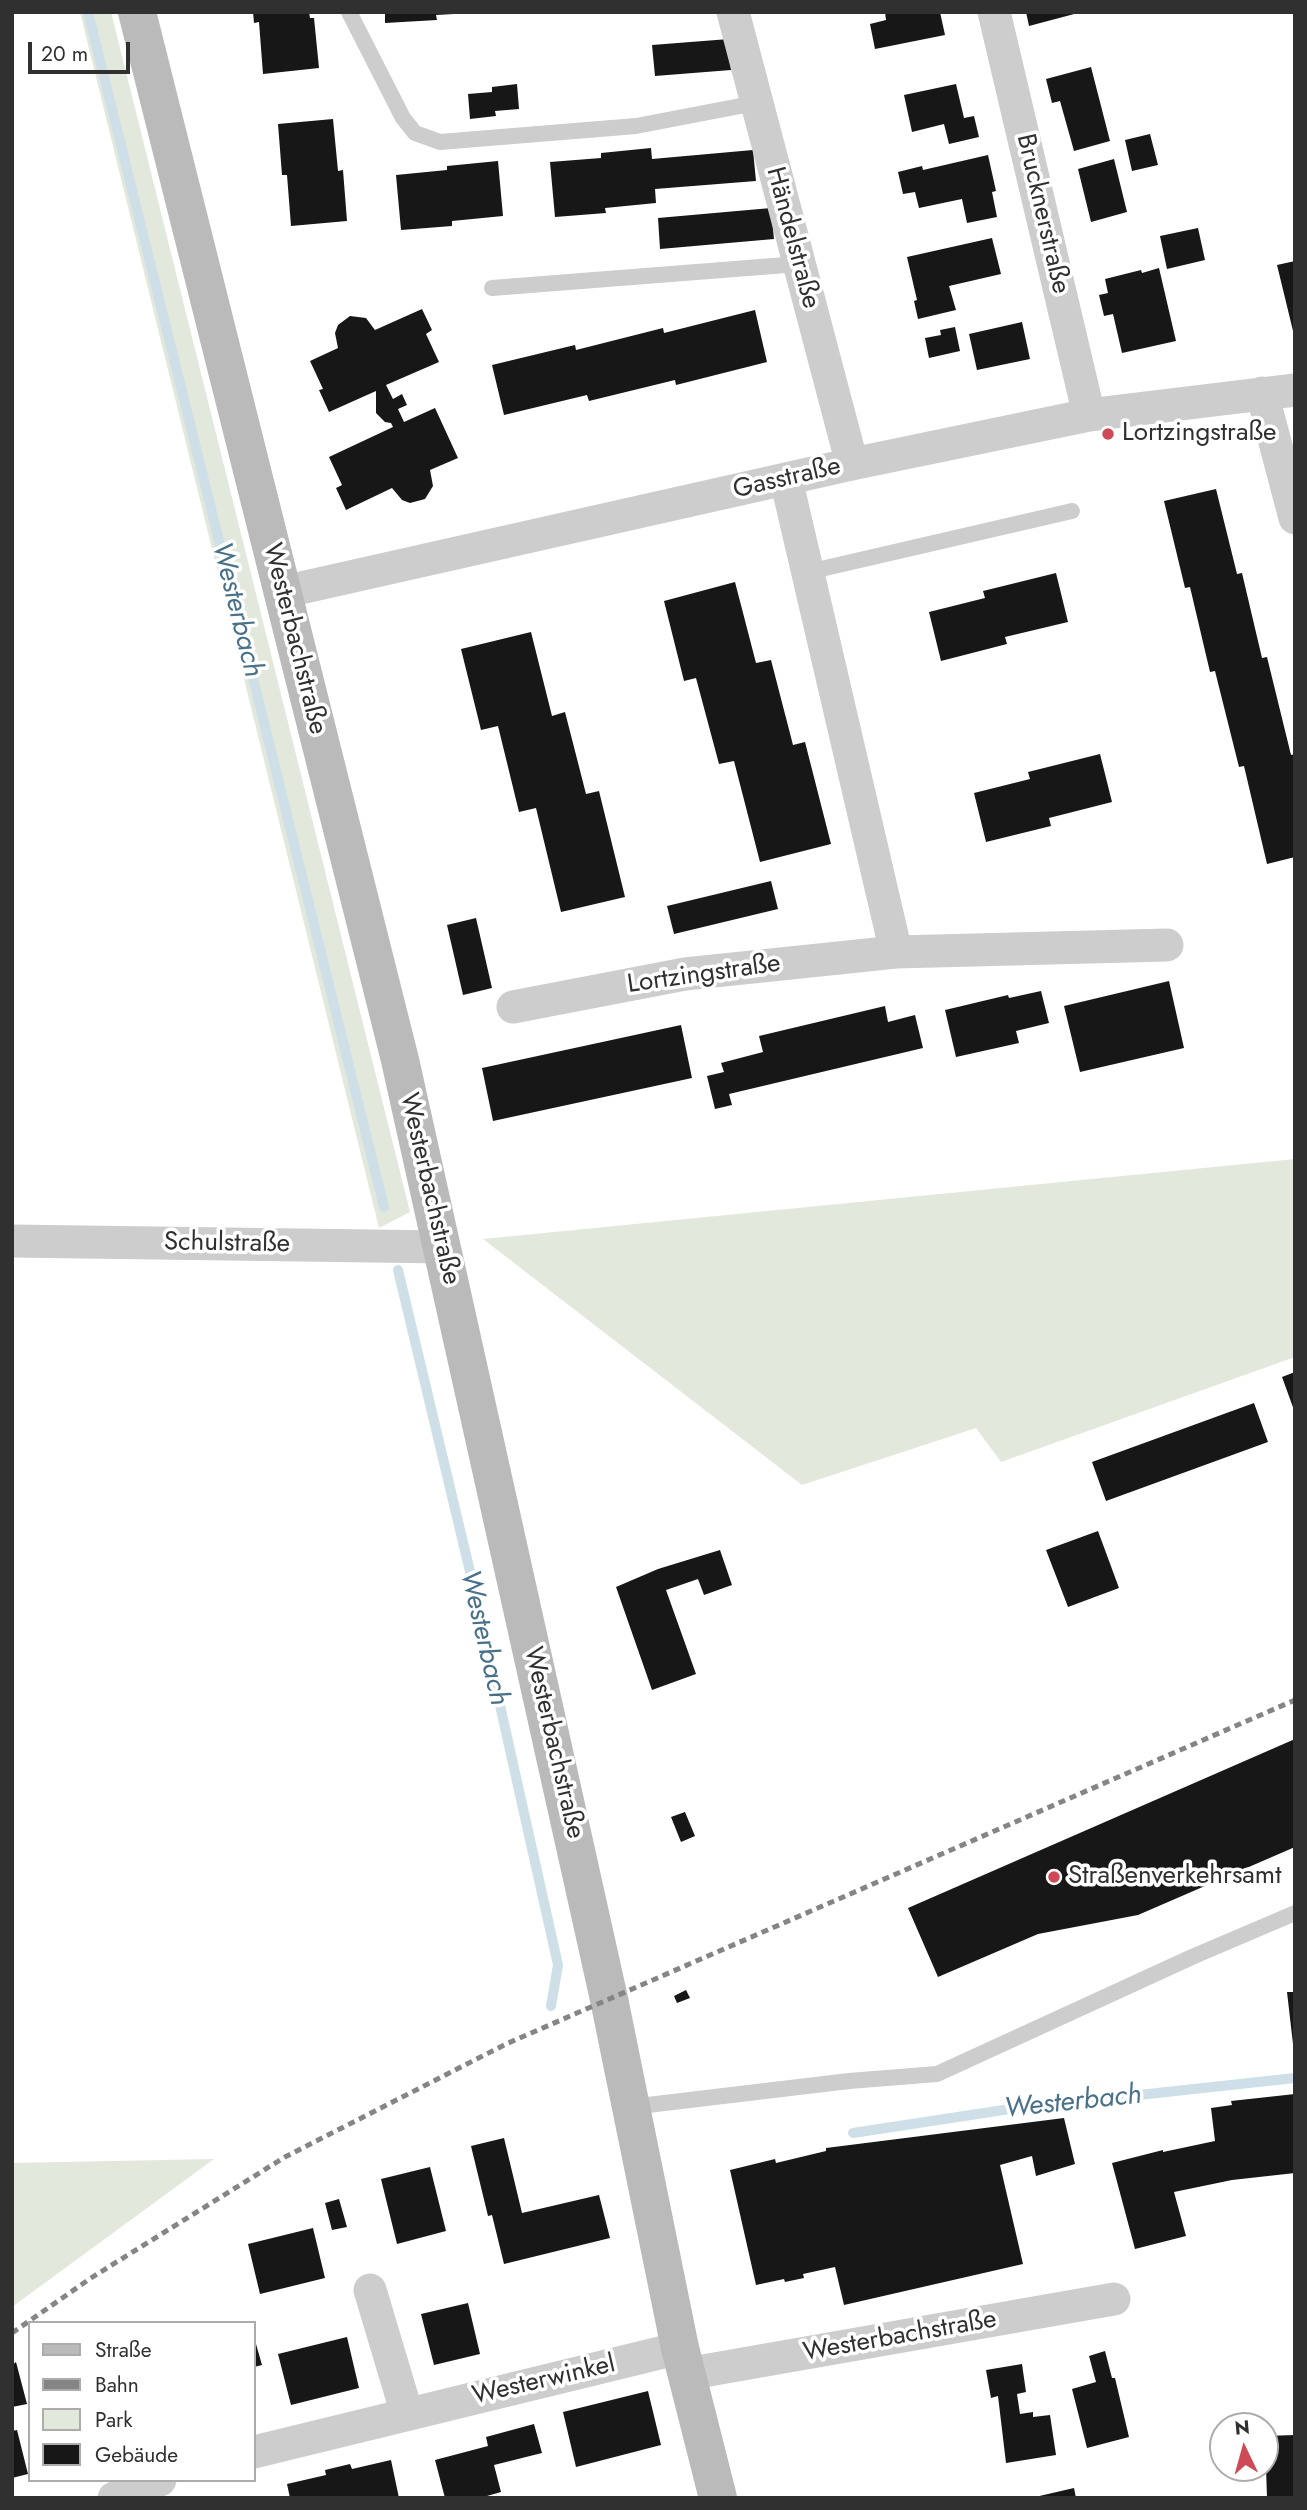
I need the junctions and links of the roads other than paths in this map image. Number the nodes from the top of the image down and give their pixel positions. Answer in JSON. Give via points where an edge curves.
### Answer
{"nodes":[{"id":1,"x":137,"y":12,"type":"edge"},
{"id":2,"x":349,"y":12,"type":"edge"},
{"id":3,"x":733,"y":12,"type":"edge"},
{"id":4,"x":994,"y":12,"type":"edge"},
{"id":5,"x":757,"y":103,"type":"junction"},
{"id":6,"x":799,"y":264,"type":"junction"},
{"id":7,"x":492,"y":288,"type":"dead end"},
{"id":8,"x":1295,"y":390,"type":"edge"},
{"id":9,"x":1262,"y":394,"type":"junction"},
{"id":10,"x":1089,"y":415,"type":"junction"},
{"id":11,"x":852,"y":464,"type":"junction"},
{"id":12,"x":786,"y":479,"type":"junction"},
{"id":13,"x":1072,"y":511,"type":"dead end"},
{"id":14,"x":1295,"y":518,"type":"edge"},
{"id":15,"x":808,"y":572,"type":"junction"},
{"id":16,"x":283,"y":592,"type":"junction"},
{"id":17,"x":1167,"y":945,"type":"dead end"},
{"id":18,"x":896,"y":952,"type":"junction"},
{"id":19,"x":513,"y":1007,"type":"dead end"},
{"id":20,"x":12,"y":1241,"type":"edge"},
{"id":21,"x":443,"y":1247,"type":"junction"},
{"id":22,"x":1295,"y":1913,"type":"edge"},
{"id":23,"x":631,"y":2107,"type":"junction"},
{"id":24,"x":370,"y":2290,"type":"dead end"},
{"id":25,"x":1114,"y":2300,"type":"dead end"},
{"id":26,"x":683,"y":2361,"type":"junction"},
{"id":27,"x":407,"y":2414,"type":"junction"},
{"id":28,"x":256,"y":2452,"type":"edge"},
{"id":29,"x":155,"y":2482,"type":"edge"},
{"id":30,"x":118,"y":2497,"type":"edge"},
{"id":31,"x":718,"y":2498,"type":"edge"}],
"edges":[{"from":1,"to":16,"type":"main road","name":"Westerbachstraße"},
{"from":2,"to":5,"type":"lane","via":[[403,118],[415,133],[440,142],[636,126]]},
{"from":3,"to":5,"type":"street","name":"Händelstraße"},
{"from":4,"to":10,"type":"street","name":"Brucknerstraße"},
{"from":5,"to":6,"type":"street","name":"Händelstraße"},
{"from":6,"to":7,"type":"lane"},
{"from":6,"to":11,"type":"street","name":"Händelstraße"},
{"from":8,"to":9,"type":"street","name":"Gasstraße"},
{"from":9,"to":10,"type":"street","name":"Gasstraße"},
{"from":9,"to":14,"type":"street"},
{"from":10,"to":11,"type":"street","name":"Gasstraße"},
{"from":11,"to":12,"type":"street","name":"Gasstraße"},
{"from":12,"to":15,"type":"street"},
{"from":12,"to":16,"type":"street","name":"Gasstraße"},
{"from":13,"to":15,"type":"lane"},
{"from":15,"to":18,"type":"street"},
{"from":16,"to":21,"type":"main road","name":"Westerbachstraße"},
{"from":17,"to":18,"type":"street","name":"Lortzingstraße"},
{"from":18,"to":19,"type":"street","name":"Lortzingstraße","via":[[685,974]]},
{"from":20,"to":21,"type":"street","name":"Schulstraße"},
{"from":21,"to":23,"type":"main road","name":"Westerbachstraße"},
{"from":22,"to":23,"type":"lane","via":[[937,2074]]},
{"from":23,"to":26,"type":"main road","name":"Westerbachstraße"},
{"from":24,"to":27,"type":"street"},
{"from":25,"to":26,"type":"street","name":"Westerbachstraße"},
{"from":26,"to":27,"type":"street","name":"Westerwinkel"},
{"from":26,"to":31,"type":"main road","name":"Westerbachstraße"},
{"from":27,"to":28,"type":"street","name":"Westerwinkel"},
{"from":29,"to":30,"type":"street"}]}
